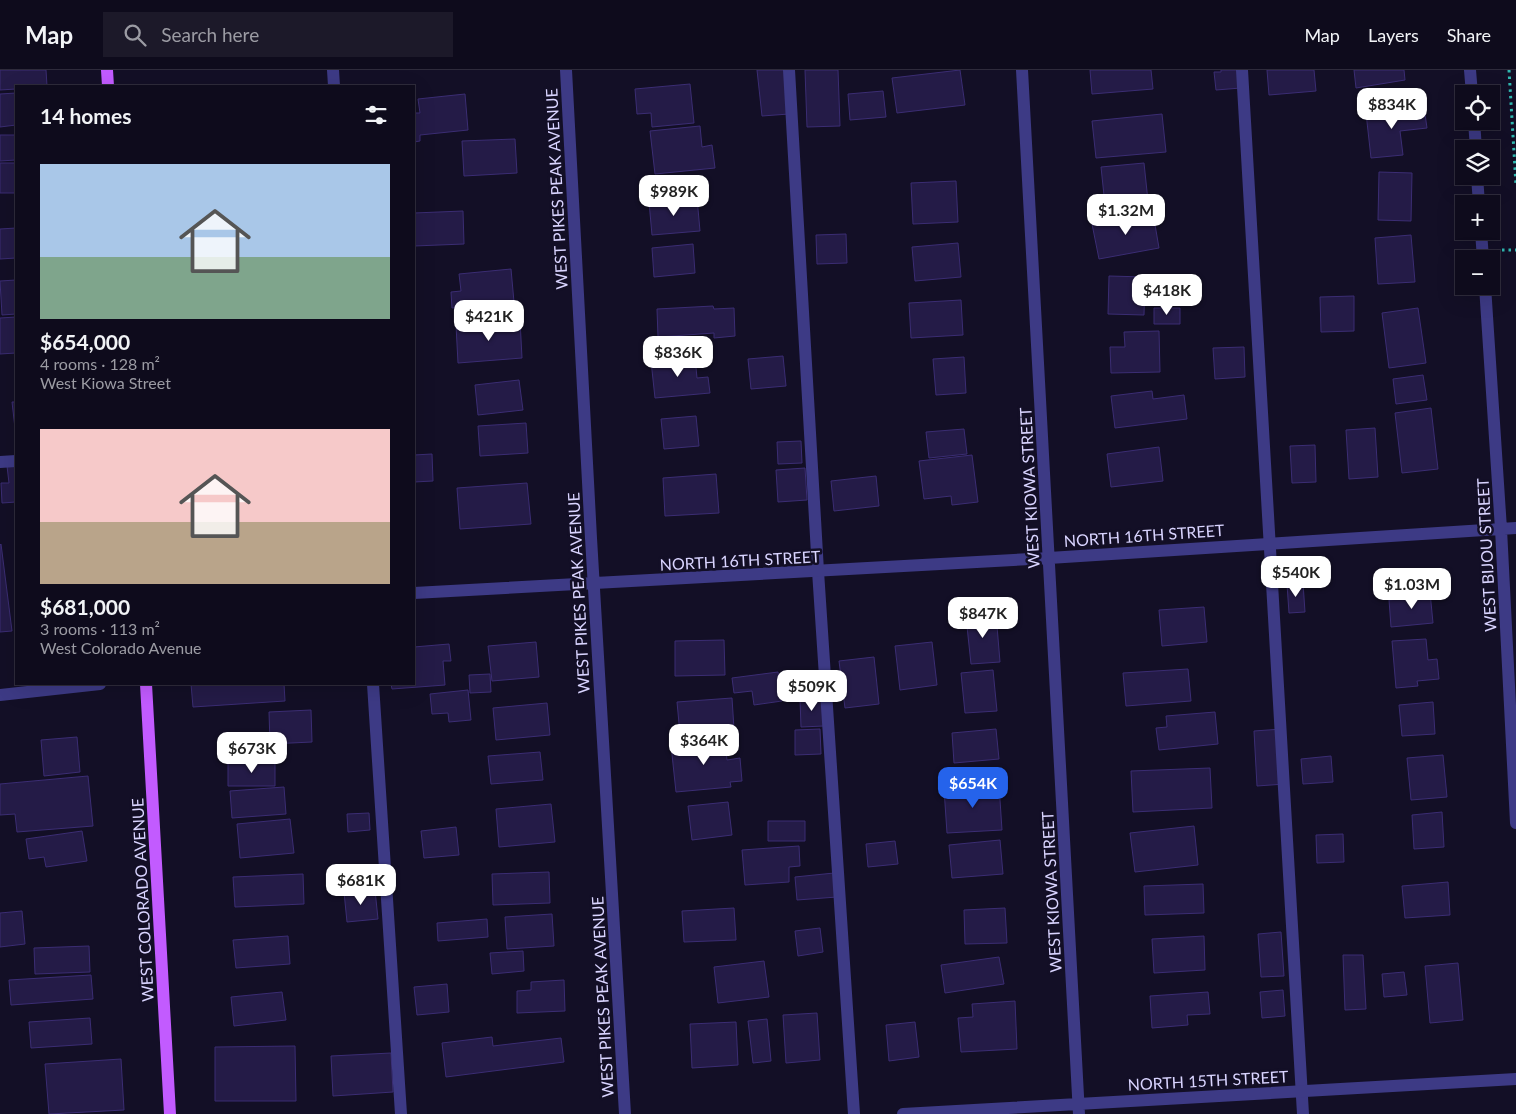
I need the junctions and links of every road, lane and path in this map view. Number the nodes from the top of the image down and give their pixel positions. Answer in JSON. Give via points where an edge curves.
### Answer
{"nodes":[{"id":1,"x":107,"y":70,"type":"edge"},
{"id":2,"x":333,"y":70,"type":"edge"},
{"id":3,"x":566,"y":70,"type":"edge"},
{"id":4,"x":789,"y":70,"type":"edge"},
{"id":5,"x":1022,"y":70,"type":"edge"},
{"id":6,"x":1242,"y":70,"type":"edge"},
{"id":7,"x":1470,"y":70,"type":"edge"},
{"id":8,"x":1509,"y":70,"type":"edge"},
{"id":9,"x":108,"y":85,"type":"edge"},
{"id":10,"x":334,"y":85,"type":"edge"},
{"id":11,"x":1471,"y":85,"type":"edge"},
{"id":12,"x":1516,"y":185,"type":"edge"},
{"id":13,"x":1486,"y":295,"type":"edge"},
{"id":14,"x":15,"y":461,"type":"edge"},
{"id":15,"x":0,"y":462,"type":"edge"},
{"id":16,"x":1516,"y":528,"type":"edge"},
{"id":17,"x":1501,"y":529,"type":"junction"},
{"id":18,"x":1269,"y":544,"type":"junction"},
{"id":19,"x":1049,"y":558,"type":"junction"},
{"id":20,"x":818,"y":571,"type":"junction"},
{"id":21,"x":594,"y":584,"type":"junction"},
{"id":22,"x":415,"y":594,"type":"edge"},
{"id":23,"x":91,"y":685,"type":"edge"},
{"id":24,"x":146,"y":685,"type":"edge"},
{"id":25,"x":373,"y":685,"type":"edge"},
{"id":26,"x":0,"y":695,"type":"edge"},
{"id":27,"x":1516,"y":823,"type":"edge"},
{"id":28,"x":1516,"y":1079,"type":"edge"},
{"id":29,"x":1302,"y":1091,"type":"junction"},
{"id":30,"x":1079,"y":1109,"type":"edge"},
{"id":31,"x":170,"y":1114,"type":"edge"},
{"id":32,"x":400,"y":1114,"type":"edge"},
{"id":33,"x":625,"y":1114,"type":"edge"},
{"id":34,"x":854,"y":1114,"type":"edge"},
{"id":35,"x":903,"y":1114,"type":"edge"},
{"id":36,"x":1303,"y":1114,"type":"edge"}],
"edges":[{"from":1,"to":9,"type":"main road"},
{"from":2,"to":10,"type":"street"},
{"from":3,"to":21,"type":"street","name":"WEST PIKES PEAK AVENUE"},
{"from":4,"to":20,"type":"street"},
{"from":5,"to":19,"type":"street","name":"WEST KIOWA STREET"},
{"from":6,"to":18,"type":"street"},
{"from":7,"to":11,"type":"street"},
{"from":8,"to":12,"type":"path"},
{"from":13,"to":17,"type":"street","name":"WEST BIJOU STREET"},
{"from":14,"to":15,"type":"street"},
{"from":16,"to":17,"type":"street","name":"NORTH 16TH STREET"},
{"from":17,"to":18,"type":"street","name":"NORTH 16TH STREET"},
{"from":17,"to":27,"type":"street","name":"WEST BIJOU STREET"},
{"from":18,"to":19,"type":"street","name":"NORTH 16TH STREET"},
{"from":18,"to":29,"type":"street"},
{"from":19,"to":20,"type":"street","name":"NORTH 16TH STREET"},
{"from":19,"to":30,"type":"street","name":"WEST KIOWA STREET"},
{"from":20,"to":21,"type":"street","name":"NORTH 16TH STREET"},
{"from":20,"to":34,"type":"street"},
{"from":21,"to":22,"type":"street","name":"NORTH 16TH STREET"},
{"from":21,"to":33,"type":"street","name":"WEST PIKES PEAK AVENUE"},
{"from":23,"to":26,"type":"street"},
{"from":24,"to":31,"type":"main road","name":"WEST COLORADO AVENUE"},
{"from":25,"to":32,"type":"street"},
{"from":28,"to":29,"type":"street","name":"NORTH 15TH STREET"},
{"from":29,"to":30,"type":"street","name":"NORTH 15TH STREET"},
{"from":29,"to":36,"type":"street"},
{"from":30,"to":35,"type":"street","name":"NORTH 15TH STREET"}]}
